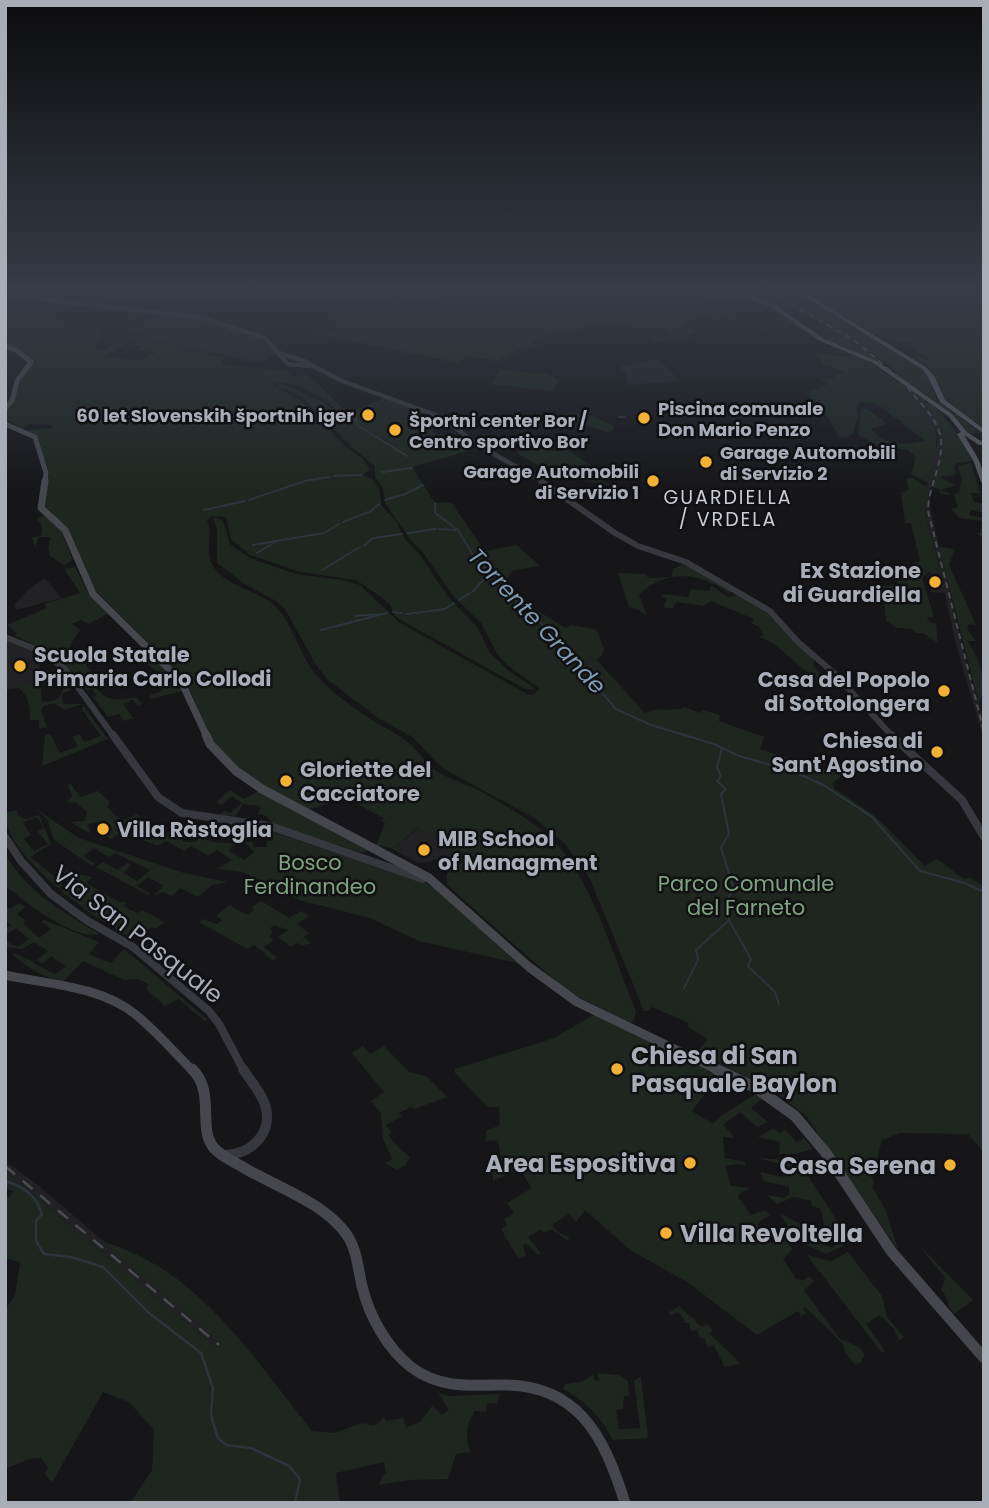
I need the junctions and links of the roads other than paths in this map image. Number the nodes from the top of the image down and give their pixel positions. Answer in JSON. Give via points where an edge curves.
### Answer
{"nodes":[{"id":1,"x":26,"y":358,"type":"edge"},
{"id":2,"x":285,"y":358,"type":"edge"},
{"id":3,"x":866,"y":358,"type":"edge"},
{"id":4,"x":908,"y":358,"type":"edge"},
{"id":5,"x":944,"y":407,"type":"junction"},
{"id":6,"x":5,"y":408,"type":"edge"},
{"id":7,"x":5,"y":424,"type":"edge"},
{"id":8,"x":961,"y":431,"type":"junction"},
{"id":9,"x":983,"y":437,"type":"edge"},
{"id":10,"x":971,"y":441,"type":"junction"},
{"id":11,"x":976,"y":460,"type":"junction"},
{"id":12,"x":984,"y":482,"type":"edge"},
{"id":13,"x":5,"y":637,"type":"edge"},
{"id":14,"x":5,"y":837,"type":"edge"},
{"id":15,"x":984,"y":837,"type":"edge"},
{"id":16,"x":372,"y":847,"type":"junction"},
{"id":17,"x":363,"y":858,"type":"junction"},
{"id":18,"x":393,"y":858,"type":"junction"},
{"id":19,"x":437,"y":884,"type":"junction"},
{"id":20,"x":5,"y":975,"type":"edge"},
{"id":21,"x":221,"y":1155,"type":"junction"},
{"id":22,"x":984,"y":1358,"type":"edge"},
{"id":23,"x":625,"y":1503,"type":"edge"}],
"edges":[{"from":1,"to":6,"type":"main road","via":[[31,362]]},
{"from":2,"to":15,"type":"street","via":[[428,411],[547,484],[615,533],[686,562],[770,611],[899,744],[962,800]]},
{"from":3,"to":5,"type":"main road"},
{"from":4,"to":5,"type":"main road","via":[[931,376]]},
{"from":5,"to":8,"type":"main road"},
{"from":5,"to":9,"type":"main road"},
{"from":7,"to":16,"type":"main road","via":[[35,437],[46,473],[41,508],[65,530],[93,594],[181,681],[214,750],[248,780]]},
{"from":8,"to":9,"type":"main road"},
{"from":8,"to":10,"type":"main road"},
{"from":9,"to":10,"type":"main road"},
{"from":9,"to":11,"type":"main road"},
{"from":10,"to":11,"type":"main road"},
{"from":11,"to":12,"type":"main road"},
{"from":13,"to":17,"type":"street","via":[[40,651],[64,668],[169,806],[196,818],[271,826]]},
{"from":14,"to":21,"type":"street","name":"Via San Pasquale","via":[[39,882],[79,915],[128,944],[218,1021],[236,1059],[262,1093],[267,1119],[251,1148]]},
{"from":16,"to":17,"type":"street","via":[[373,854]]},
{"from":16,"to":18,"type":"main road"},
{"from":17,"to":18,"type":"street"},
{"from":17,"to":19,"type":"street"},
{"from":18,"to":19,"type":"main road"},
{"from":19,"to":22,"type":"main road","via":[[529,967],[577,1002],[756,1088],[793,1113],[900,1263]]},
{"from":20,"to":21,"type":"main road","via":[[93,993],[134,1013],[198,1074],[207,1101],[209,1142]]},
{"from":21,"to":23,"type":"main road","via":[[339,1224],[352,1246],[375,1321],[412,1368],[463,1388],[535,1388],[572,1405],[604,1444]]}]}
